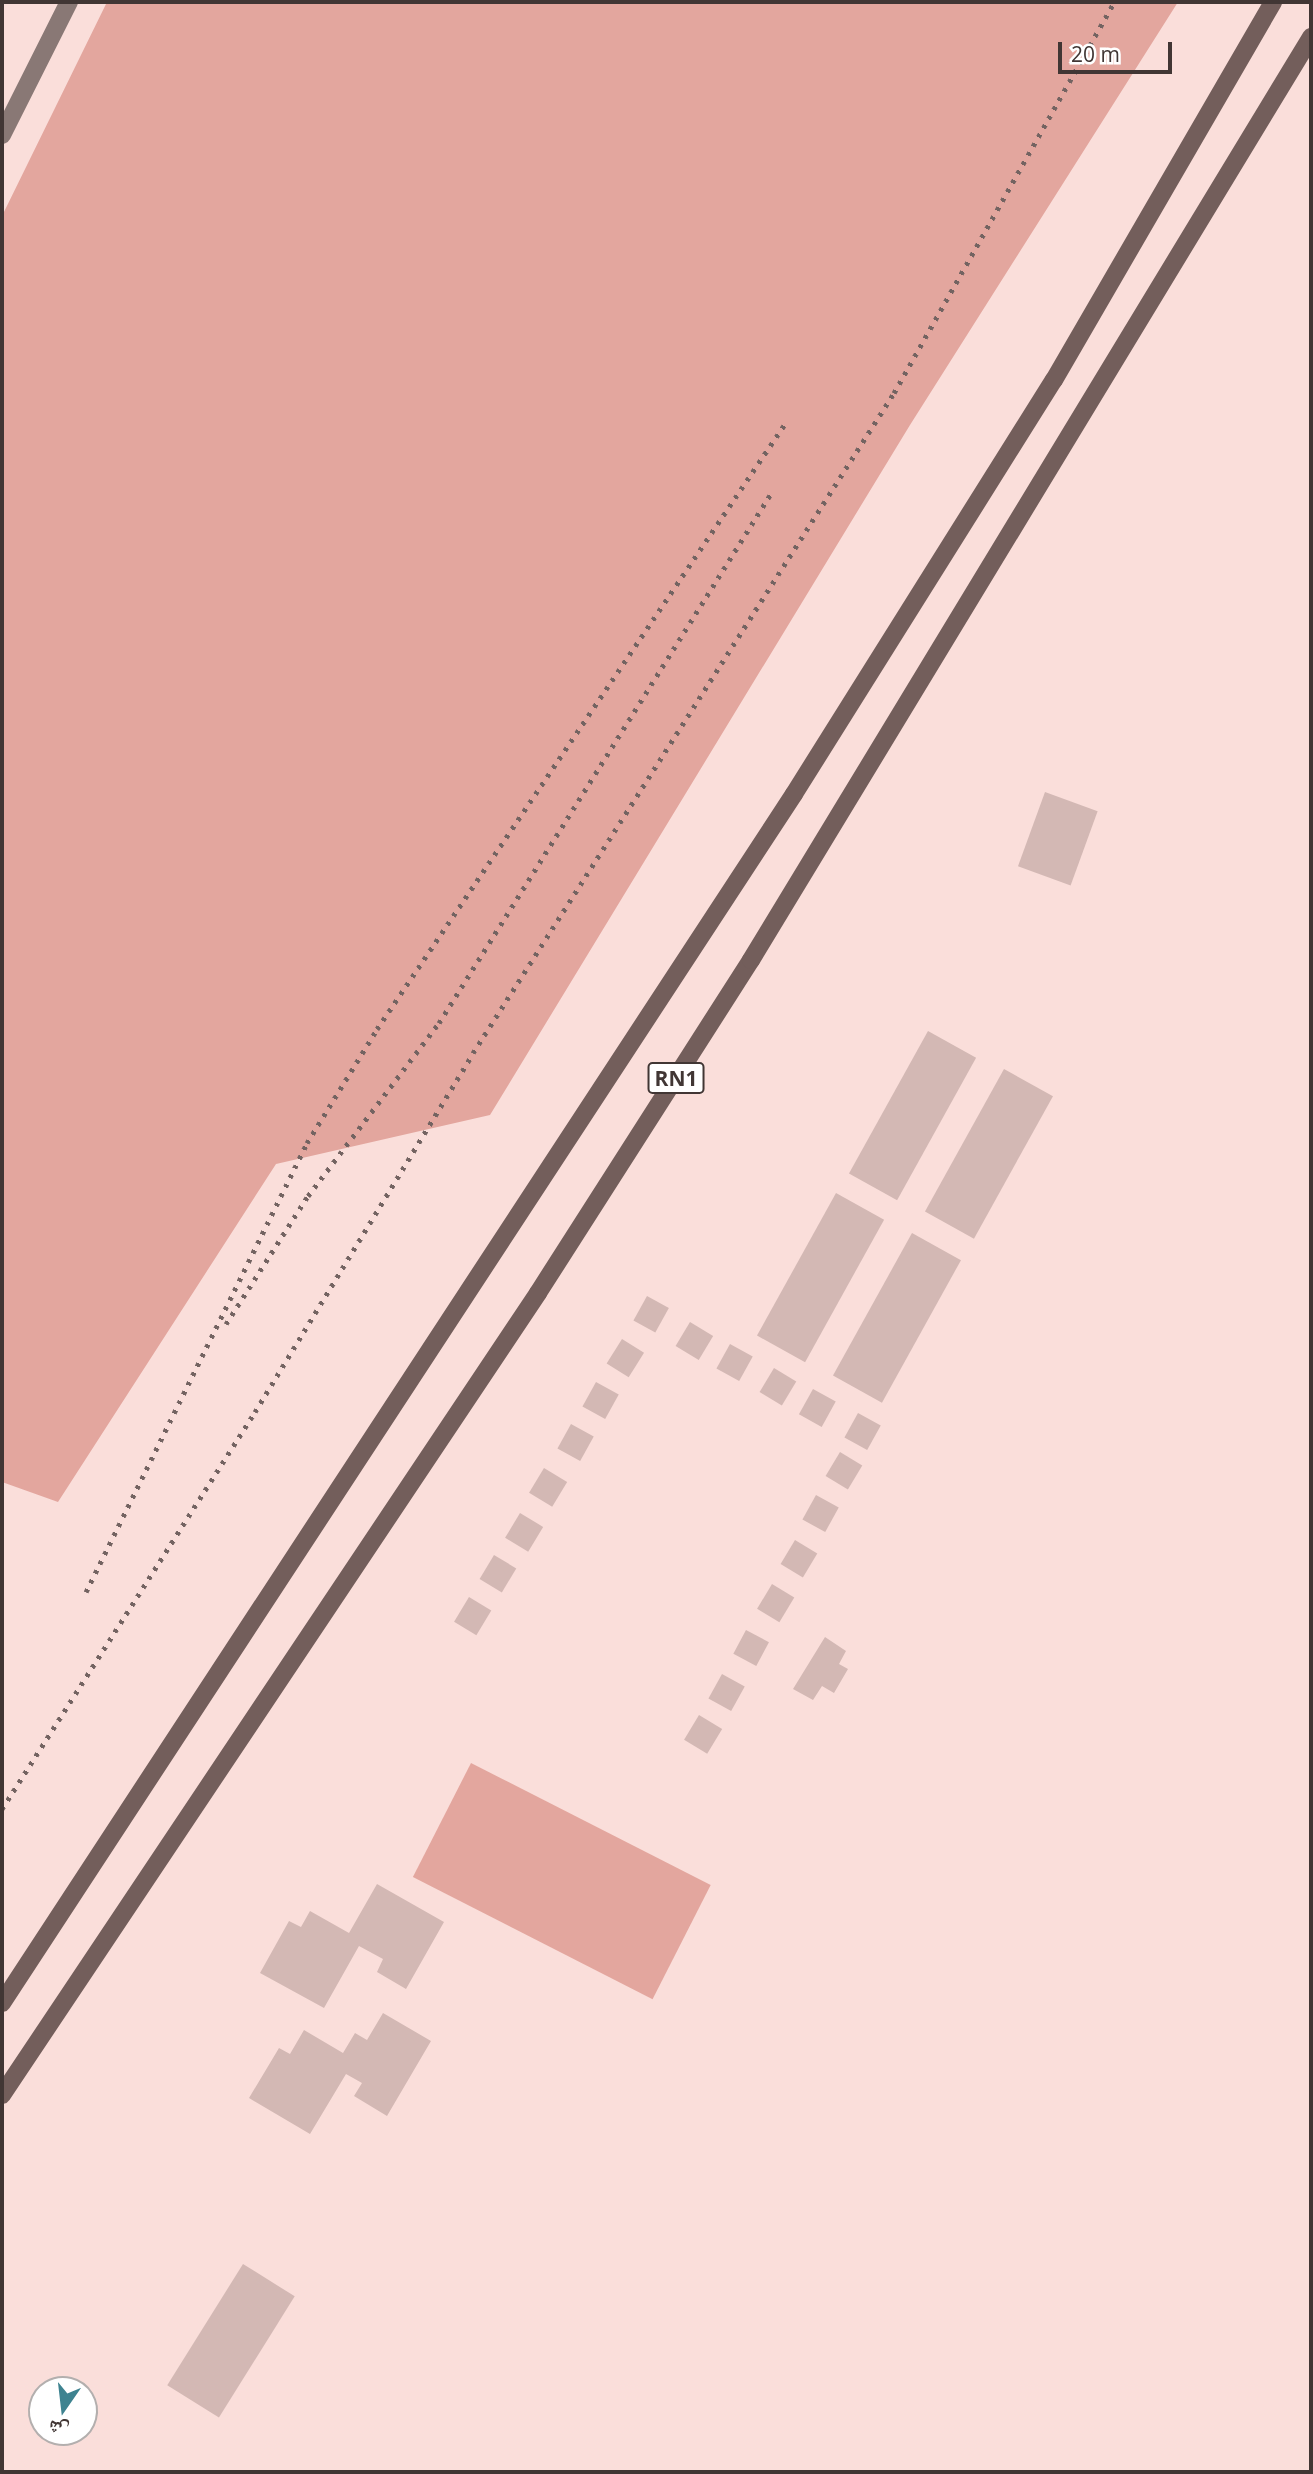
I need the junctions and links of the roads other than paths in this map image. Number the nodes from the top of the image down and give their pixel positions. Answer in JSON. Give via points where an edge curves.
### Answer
{"nodes":[{"id":1,"x":69,"y":2,"type":"edge"},
{"id":2,"x":1273,"y":2,"type":"edge"},
{"id":3,"x":1311,"y":37,"type":"edge"},
{"id":4,"x":2,"y":135,"type":"edge"},
{"id":5,"x":2,"y":2003,"type":"edge"},
{"id":6,"x":2,"y":2095,"type":"edge"}],
"edges":[{"from":1,"to":4,"type":"street"},
{"from":2,"to":5,"type":"main road","number":"RN1","via":[[1054,380],[794,794]]},
{"from":3,"to":6,"type":"main road","number":"RN1","via":[[751,960],[538,1293]]}]}
